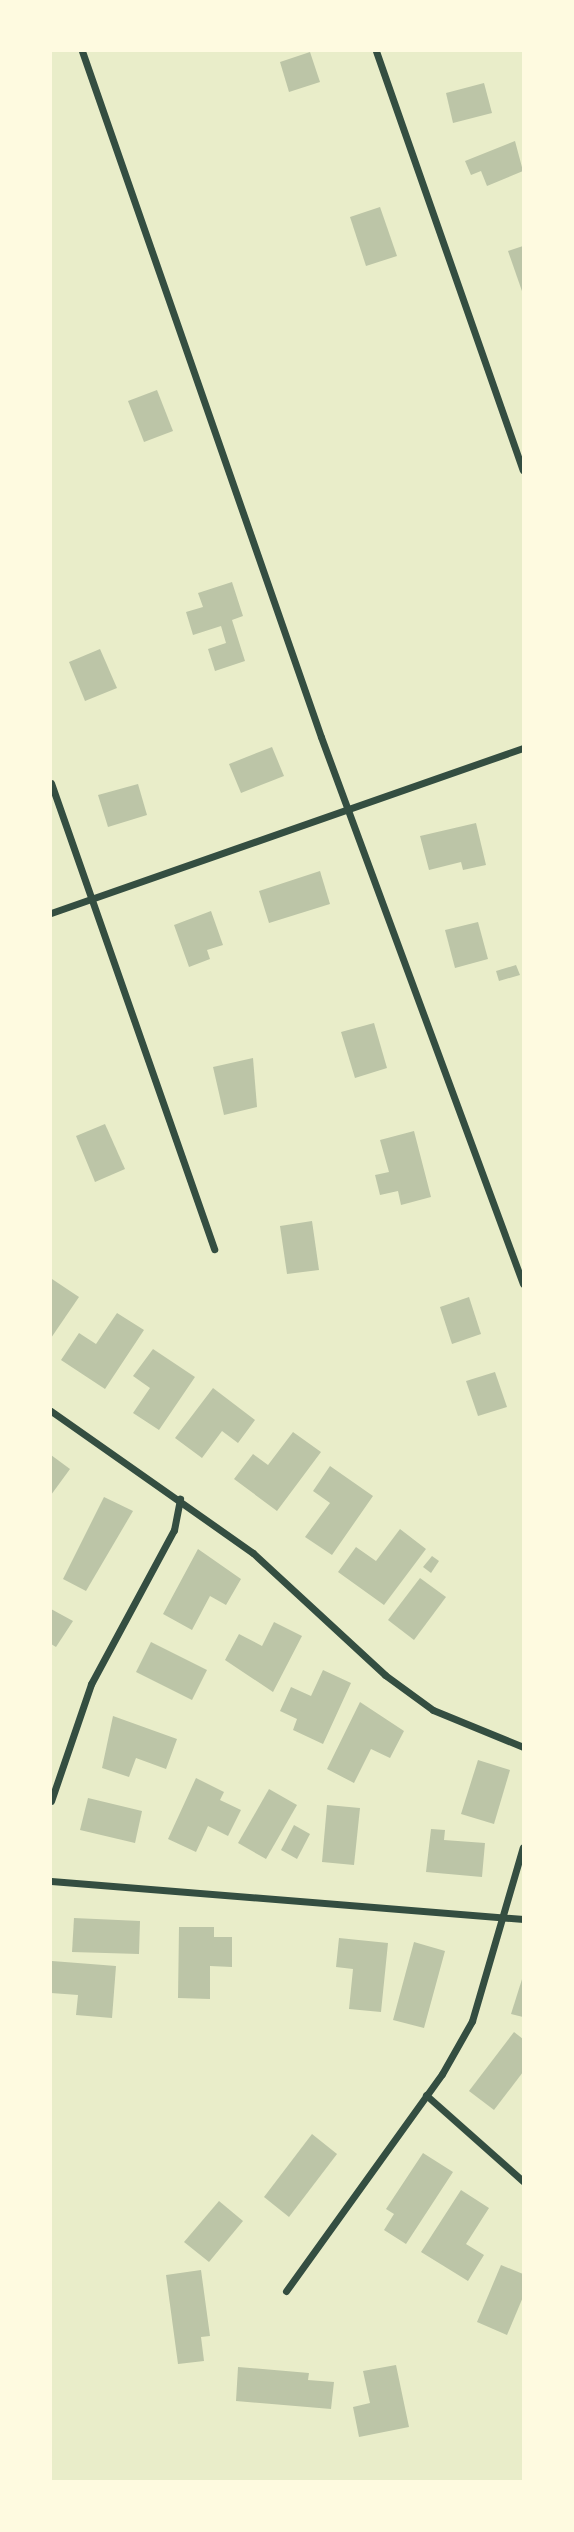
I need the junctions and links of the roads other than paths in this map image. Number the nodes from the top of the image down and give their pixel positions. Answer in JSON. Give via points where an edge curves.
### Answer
{"nodes":[{"id":1,"x":82,"y":51,"type":"edge"},
{"id":2,"x":376,"y":51,"type":"edge"},
{"id":3,"x":523,"y":470,"type":"edge"},
{"id":4,"x":523,"y":748,"type":"edge"},
{"id":5,"x":51,"y":783,"type":"edge"},
{"id":6,"x":350,"y":808,"type":"junction"},
{"id":7,"x":94,"y":898,"type":"junction"},
{"id":8,"x":51,"y":913,"type":"edge"},
{"id":9,"x":214,"y":1249,"type":"dead end"},
{"id":10,"x":523,"y":1284,"type":"edge"},
{"id":11,"x":51,"y":1411,"type":"edge"},
{"id":12,"x":180,"y":1499,"type":"junction"},
{"id":13,"x":523,"y":1747,"type":"edge"},
{"id":14,"x":51,"y":1801,"type":"edge"},
{"id":15,"x":523,"y":1847,"type":"edge"},
{"id":16,"x":51,"y":1881,"type":"edge"},
{"id":17,"x":504,"y":1918,"type":"junction"},
{"id":18,"x":523,"y":1919,"type":"edge"},
{"id":19,"x":426,"y":2095,"type":"junction"},
{"id":20,"x":523,"y":2181,"type":"edge"},
{"id":21,"x":286,"y":2291,"type":"dead end"}],
"edges":[{"from":1,"to":6,"type":"street"},
{"from":2,"to":3,"type":"street"},
{"from":4,"to":6,"type":"street"},
{"from":5,"to":7,"type":"street"},
{"from":6,"to":7,"type":"street"},
{"from":6,"to":10,"type":"street"},
{"from":7,"to":8,"type":"street"},
{"from":7,"to":9,"type":"street"},
{"from":11,"to":12,"type":"street"},
{"from":12,"to":13,"type":"street","via":[[253,1553],[384,1675],[433,1710]]},
{"from":12,"to":14,"type":"street","via":[[174,1530],[91,1684]]},
{"from":15,"to":17,"type":"street"},
{"from":16,"to":17,"type":"street"},
{"from":17,"to":18,"type":"street"},
{"from":17,"to":19,"type":"street","via":[[472,2021]]},
{"from":19,"to":20,"type":"street"},
{"from":19,"to":21,"type":"street"}]}
